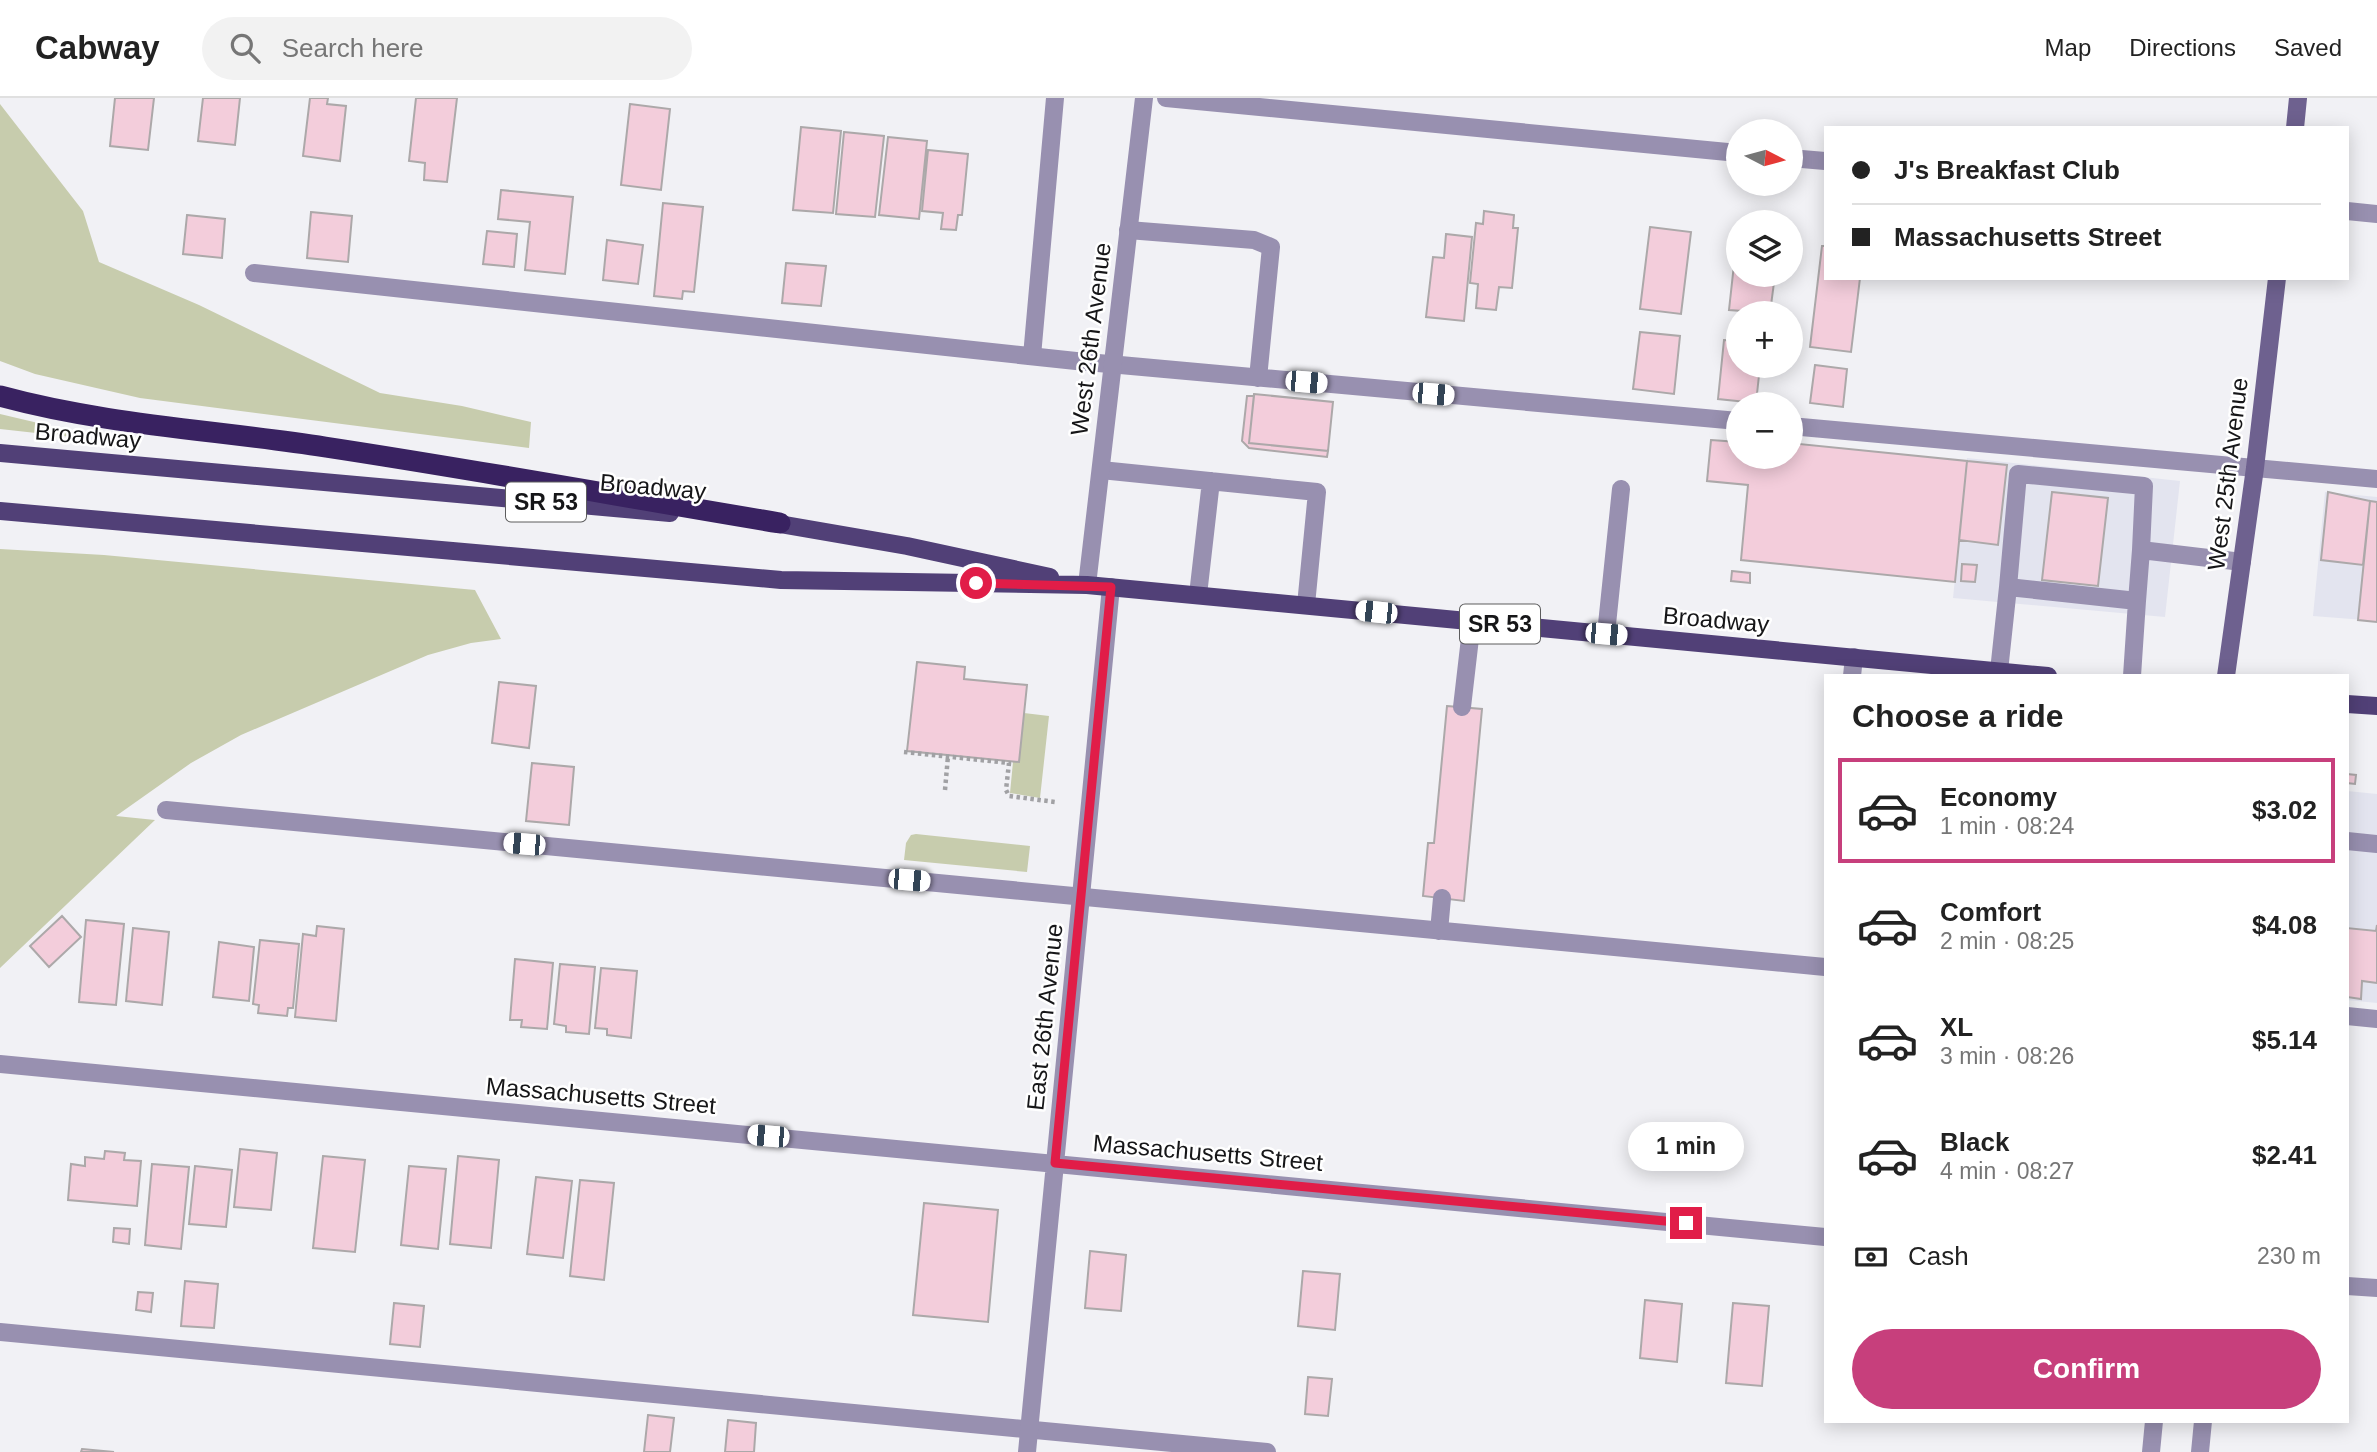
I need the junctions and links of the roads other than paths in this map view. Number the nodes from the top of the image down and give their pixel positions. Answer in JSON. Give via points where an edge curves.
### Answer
{"nodes":[{"id":1,"x":1055,"y":98,"type":"edge"},
{"id":2,"x":1144,"y":98,"type":"edge"},
{"id":3,"x":1166,"y":98,"type":"edge"},
{"id":4,"x":2298,"y":98,"type":"edge"},
{"id":5,"x":2295,"y":126,"type":"edge"},
{"id":6,"x":1726,"y":152,"type":"edge"},
{"id":7,"x":1803,"y":159,"type":"edge"},
{"id":8,"x":1824,"y":161,"type":"edge"},
{"id":9,"x":2349,"y":211,"type":"edge"},
{"id":10,"x":2377,"y":214,"type":"edge"},
{"id":11,"x":1128,"y":230,"type":"junction"},
{"id":12,"x":254,"y":273,"type":"dead end"},
{"id":13,"x":2277,"y":280,"type":"edge"},
{"id":14,"x":1032,"y":356,"type":"junction"},
{"id":15,"x":1113,"y":364,"type":"junction"},
{"id":16,"x":1258,"y":378,"type":"junction"},
{"id":17,"x":0,"y":396,"type":"edge"},
{"id":18,"x":1726,"y":420,"type":"edge"},
{"id":19,"x":1803,"y":427,"type":"edge"},
{"id":20,"x":0,"y":453,"type":"edge"},
{"id":21,"x":2255,"y":468,"type":"junction"},
{"id":22,"x":1101,"y":470,"type":"junction"},
{"id":23,"x":2377,"y":479,"type":"edge"},
{"id":24,"x":1211,"y":481,"type":"junction"},
{"id":25,"x":1621,"y":489,"type":"dead end"},
{"id":26,"x":0,"y":511,"type":"edge"},
{"id":27,"x":780,"y":523,"type":"junction"},
{"id":28,"x":2141,"y":550,"type":"junction"},
{"id":29,"x":2242,"y":562,"type":"junction"},
{"id":30,"x":1087,"y":585,"type":"junction"},
{"id":31,"x":1111,"y":587,"type":"junction"},
{"id":32,"x":2008,"y":587,"type":"junction"},
{"id":33,"x":1198,"y":596,"type":"junction"},
{"id":34,"x":2137,"y":601,"type":"junction"},
{"id":35,"x":1306,"y":605,"type":"junction"},
{"id":36,"x":1472,"y":621,"type":"junction"},
{"id":37,"x":1606,"y":634,"type":"junction"},
{"id":38,"x":1853,"y":666,"type":"edge"},
{"id":39,"x":1999,"y":671,"type":"junction"},
{"id":40,"x":2028,"y":674,"type":"edge"},
{"id":41,"x":2132,"y":674,"type":"edge"},
{"id":42,"x":2226,"y":674,"type":"edge"},
{"id":43,"x":2349,"y":704,"type":"edge"},
{"id":44,"x":2377,"y":706,"type":"edge"},
{"id":45,"x":1462,"y":707,"type":"dead end"},
{"id":46,"x":166,"y":810,"type":"dead end"},
{"id":47,"x":2349,"y":841,"type":"edge"},
{"id":48,"x":2377,"y":844,"type":"edge"},
{"id":49,"x":1081,"y":897,"type":"junction"},
{"id":50,"x":1442,"y":898,"type":"dead end"},
{"id":51,"x":1439,"y":931,"type":"junction"},
{"id":52,"x":1824,"y":967,"type":"edge"},
{"id":53,"x":2349,"y":1016,"type":"edge"},
{"id":54,"x":2377,"y":1019,"type":"edge"},
{"id":55,"x":0,"y":1064,"type":"edge"},
{"id":56,"x":1055,"y":1163,"type":"junction"},
{"id":57,"x":1824,"y":1237,"type":"edge"},
{"id":58,"x":2349,"y":1286,"type":"edge"},
{"id":59,"x":2377,"y":1289,"type":"edge"},
{"id":60,"x":0,"y":1332,"type":"edge"},
{"id":61,"x":2154,"y":1423,"type":"edge"},
{"id":62,"x":2203,"y":1423,"type":"edge"},
{"id":63,"x":1029,"y":1430,"type":"junction"},
{"id":64,"x":1027,"y":1452,"type":"edge"},
{"id":65,"x":1267,"y":1452,"type":"edge"},
{"id":66,"x":2151,"y":1452,"type":"edge"},
{"id":67,"x":2200,"y":1452,"type":"edge"}],
"edges":[{"from":1,"to":14,"type":"street"},
{"from":2,"to":11,"type":"street","name":"West 26th Avenue"},
{"from":3,"to":6,"type":"street"},
{"from":4,"to":5,"type":"street"},
{"from":7,"to":8,"type":"street"},
{"from":9,"to":10,"type":"street"},
{"from":11,"to":15,"type":"street","name":"West 26th Avenue"},
{"from":11,"to":16,"type":"street","via":[[1254,240],[1271,247]]},
{"from":12,"to":14,"type":"street"},
{"from":13,"to":21,"type":"street","name":"West 25th Avenue"},
{"from":14,"to":15,"type":"street"},
{"from":15,"to":16,"type":"street"},
{"from":15,"to":22,"type":"street","name":"West 26th Avenue"},
{"from":16,"to":18,"type":"street"},
{"from":17,"to":27,"type":"highway","via":[[151,426],[323,446]]},
{"from":19,"to":21,"type":"street"},
{"from":20,"to":27,"type":"main road","name":"Broadway","number":"SR 53"},
{"from":21,"to":23,"type":"street"},
{"from":21,"to":29,"type":"street","name":"West 25th Avenue"},
{"from":22,"to":24,"type":"street"},
{"from":22,"to":30,"type":"street","name":"West 26th Avenue"},
{"from":24,"to":33,"type":"street"},
{"from":24,"to":35,"type":"street","via":[[1317,492]]},
{"from":25,"to":37,"type":"street"},
{"from":26,"to":30,"type":"main road","name":"Broadway","number":"SR 53","via":[[781,580]]},
{"from":27,"to":30,"type":"main road","name":"Broadway","number":"SR 53"},
{"from":28,"to":29,"type":"street"},
{"from":28,"to":32,"type":"street","via":[[2144,486],[2018,474]]},
{"from":28,"to":34,"type":"street"},
{"from":29,"to":42,"type":"street","name":"West 25th Avenue"},
{"from":30,"to":31,"type":"main road","name":"Broadway","number":"SR 53"},
{"from":31,"to":33,"type":"main road","name":"Broadway","number":"SR 53"},
{"from":31,"to":49,"type":"street","name":"East 26th Avenue"},
{"from":32,"to":34,"type":"street"},
{"from":32,"to":39,"type":"street"},
{"from":33,"to":35,"type":"main road","name":"Broadway","number":"SR 53"},
{"from":34,"to":41,"type":"street"},
{"from":35,"to":36,"type":"main road","name":"Broadway","number":"SR 53"},
{"from":36,"to":37,"type":"main road","name":"Broadway","number":"SR 53"},
{"from":36,"to":45,"type":"street"},
{"from":37,"to":38,"type":"main road","name":"Broadway","number":"SR 53"},
{"from":38,"to":39,"type":"main road","name":"Broadway","number":"SR 53"},
{"from":39,"to":40,"type":"main road","name":"Broadway","number":"SR 53"},
{"from":43,"to":44,"type":"main road"},
{"from":46,"to":49,"type":"street"},
{"from":47,"to":48,"type":"street"},
{"from":49,"to":51,"type":"street"},
{"from":49,"to":56,"type":"street","name":"East 26th Avenue"},
{"from":50,"to":51,"type":"street"},
{"from":51,"to":52,"type":"street"},
{"from":53,"to":54,"type":"street"},
{"from":55,"to":56,"type":"street","name":"Massachusetts Street"},
{"from":56,"to":57,"type":"street","name":"Massachusetts Street"},
{"from":56,"to":63,"type":"street","name":"East 26th Avenue"},
{"from":58,"to":59,"type":"street"},
{"from":60,"to":63,"type":"street"},
{"from":61,"to":66,"type":"street"},
{"from":62,"to":67,"type":"street"},
{"from":63,"to":64,"type":"street","name":"East 26th Avenue"},
{"from":63,"to":65,"type":"street"}]}
